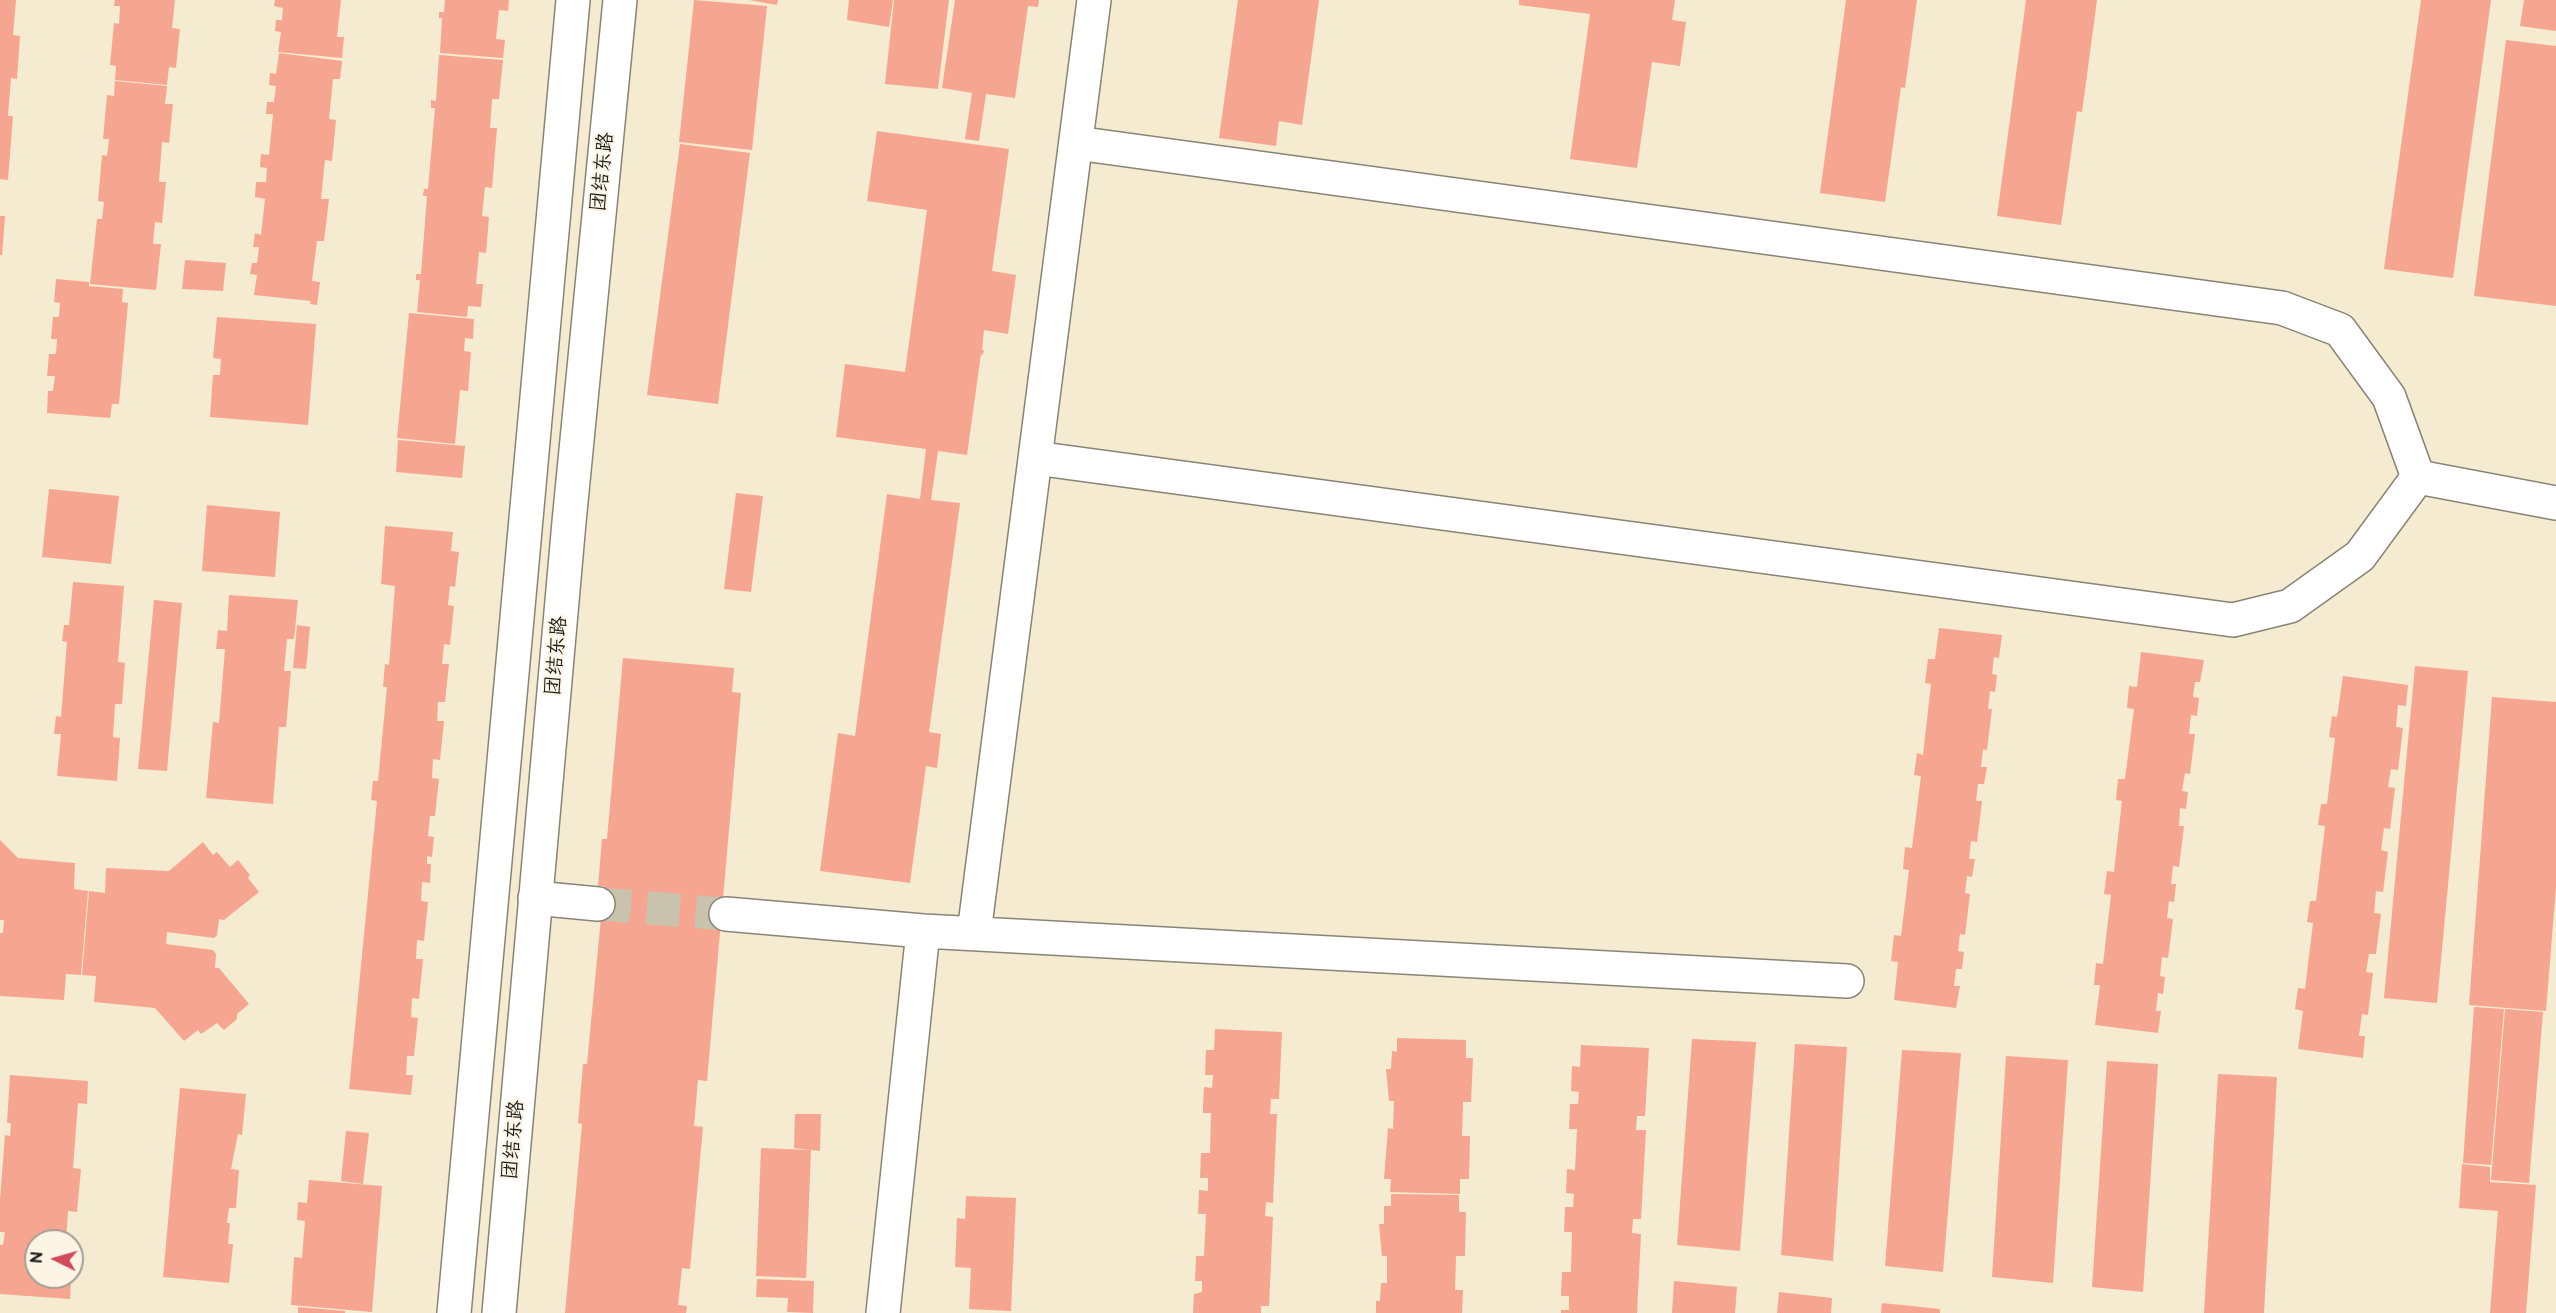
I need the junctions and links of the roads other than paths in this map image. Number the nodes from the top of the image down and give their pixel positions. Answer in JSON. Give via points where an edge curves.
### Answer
{"nodes":[{"id":1,"x":573,"y":0,"type":"edge"},
{"id":2,"x":620,"y":0,"type":"edge"},
{"id":3,"x":1094,"y":0,"type":"edge"},
{"id":4,"x":1076,"y":143,"type":"junction"},
{"id":5,"x":1035,"y":458,"type":"junction"},
{"id":6,"x":2418,"y":477,"type":"junction"},
{"id":7,"x":2556,"y":503,"type":"edge"},
{"id":8,"x":535,"y":898,"type":"junction"},
{"id":9,"x":598,"y":904,"type":"tunnel mouth"},
{"id":10,"x":726,"y":914,"type":"tunnel mouth"},
{"id":11,"x":923,"y":931,"type":"junction"},
{"id":12,"x":974,"y":933,"type":"junction"},
{"id":13,"x":1847,"y":981,"type":"dead end"},
{"id":14,"x":454,"y":1313,"type":"edge"},
{"id":15,"x":499,"y":1313,"type":"edge"},
{"id":16,"x":883,"y":1313,"type":"edge"}],
"edges":[{"from":1,"to":14,"type":"street"},
{"from":2,"to":8,"type":"street","name":"团结东路"},
{"from":3,"to":4,"type":"street"},
{"from":4,"to":5,"type":"street"},
{"from":4,"to":6,"type":"street","via":[[2282,308],[2340,330],[2389,397]]},
{"from":5,"to":6,"type":"street","via":[[2233,620],[2290,606],[2360,556]]},
{"from":5,"to":12,"type":"street"},
{"from":6,"to":7,"type":"street"},
{"from":8,"to":9,"type":"street"},
{"from":8,"to":15,"type":"street","name":"团结东路"},
{"from":10,"to":11,"type":"street"},
{"from":11,"to":12,"type":"street"},
{"from":11,"to":16,"type":"street"},
{"from":12,"to":13,"type":"street"}]}
